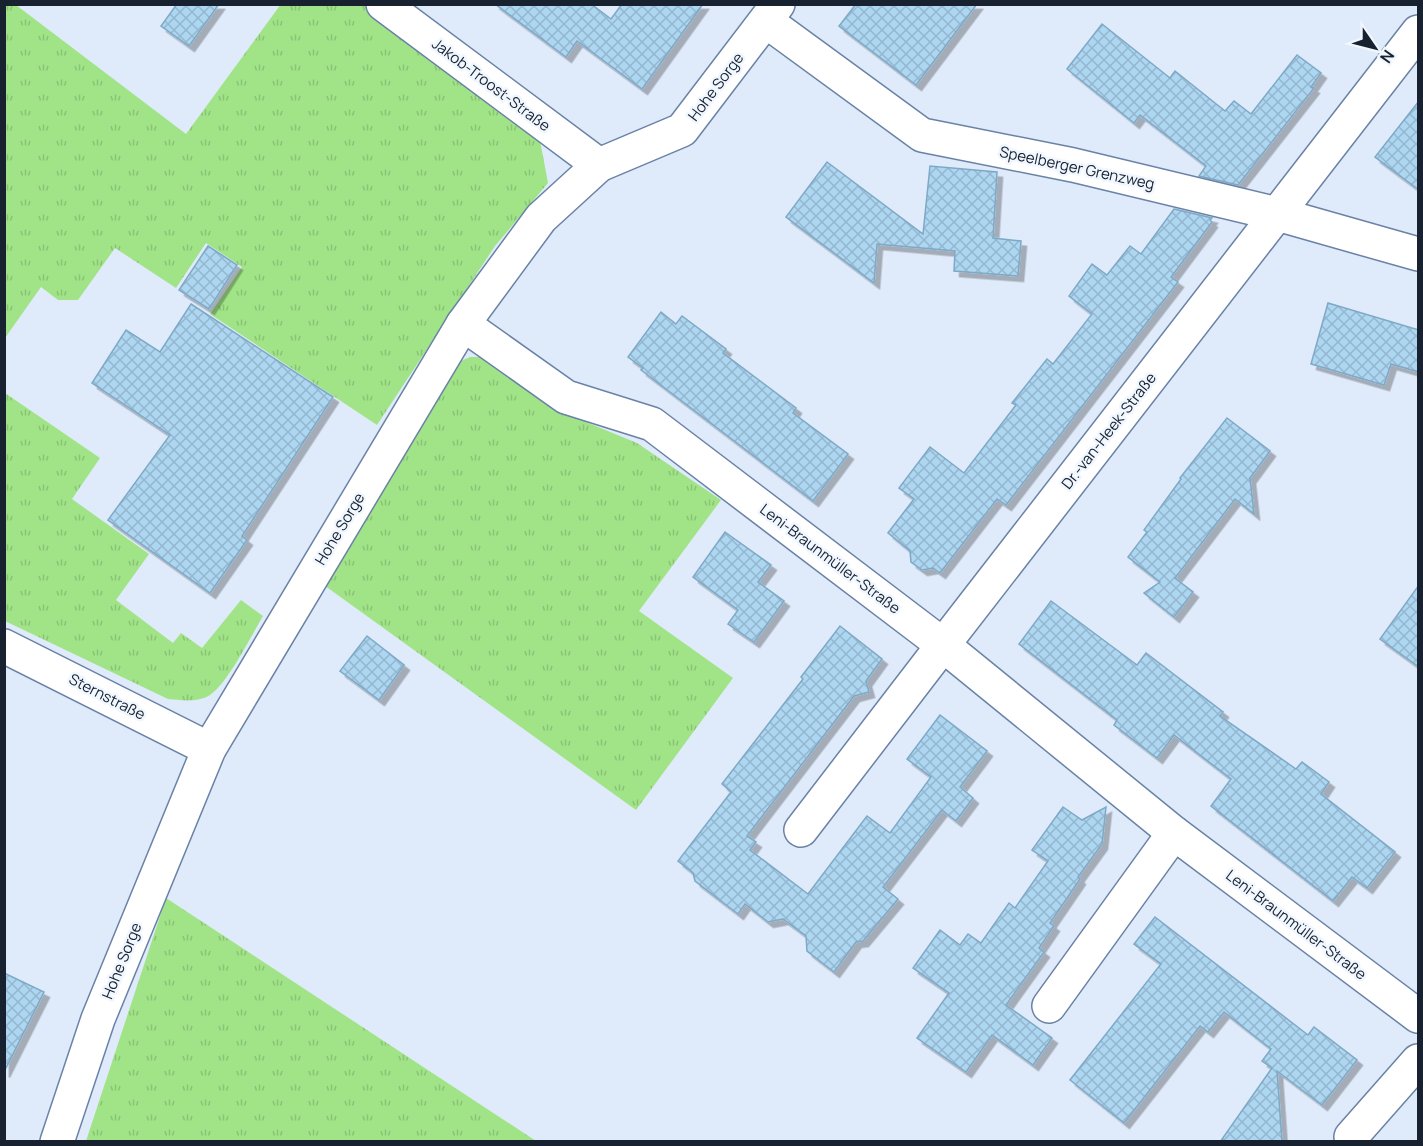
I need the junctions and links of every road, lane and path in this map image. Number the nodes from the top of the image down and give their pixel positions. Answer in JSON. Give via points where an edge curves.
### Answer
{"nodes":[{"id":1,"x":383,"y":4,"type":"edge"},
{"id":2,"x":772,"y":13,"type":"edge"},
{"id":3,"x":1419,"y":32,"type":"edge"},
{"id":4,"x":599,"y":165,"type":"junction"},
{"id":5,"x":1277,"y":214,"type":"junction"},
{"id":6,"x":1419,"y":254,"type":"edge"},
{"id":7,"x":463,"y":324,"type":"junction"},
{"id":8,"x":943,"y":645,"type":"junction"},
{"id":9,"x":4,"y":646,"type":"edge"},
{"id":10,"x":209,"y":748,"type":"junction"},
{"id":11,"x":801,"y":830,"type":"dead end"},
{"id":12,"x":1174,"y":833,"type":"junction"},
{"id":13,"x":1049,"y":1006,"type":"dead end"},
{"id":14,"x":1419,"y":1016,"type":"edge"},
{"id":15,"x":1419,"y":1061,"type":"edge"},
{"id":16,"x":1351,"y":1137,"type":"dead end"},
{"id":17,"x":57,"y":1142,"type":"edge"}],
"edges":[{"from":1,"to":4,"type":"street","name":"Jakob-Troost-Straße"},
{"from":2,"to":4,"type":"street","name":"Hohe Sorge","via":[[682,130]]},
{"from":2,"to":5,"type":"street","name":"Speelberger Grenzweg","via":[[922,135],[1073,165]]},
{"from":3,"to":5,"type":"street","name":"Dr.-van-Heek-Straße"},
{"from":4,"to":7,"type":"street","name":"Hohe Sorge","via":[[541,218]]},
{"from":5,"to":6,"type":"street","name":"Speelberger Grenzweg"},
{"from":5,"to":8,"type":"street","name":"Dr.-van-Heek-Straße"},
{"from":7,"to":8,"type":"street","name":"Leni-Braunmüller-Straße","via":[[566,397],[652,424]]},
{"from":7,"to":10,"type":"street","name":"Hohe Sorge"},
{"from":8,"to":11,"type":"street","name":"Dr.-van-Heek-Straße"},
{"from":8,"to":12,"type":"street","name":"Leni-Braunmüller-Straße"},
{"from":9,"to":10,"type":"street","name":"Sternstraße"},
{"from":10,"to":17,"type":"street","name":"Hohe Sorge","via":[[98,1020]]},
{"from":12,"to":13,"type":"street"},
{"from":12,"to":14,"type":"street","name":"Leni-Braunmüller-Straße"},
{"from":15,"to":16,"type":"street"}]}
